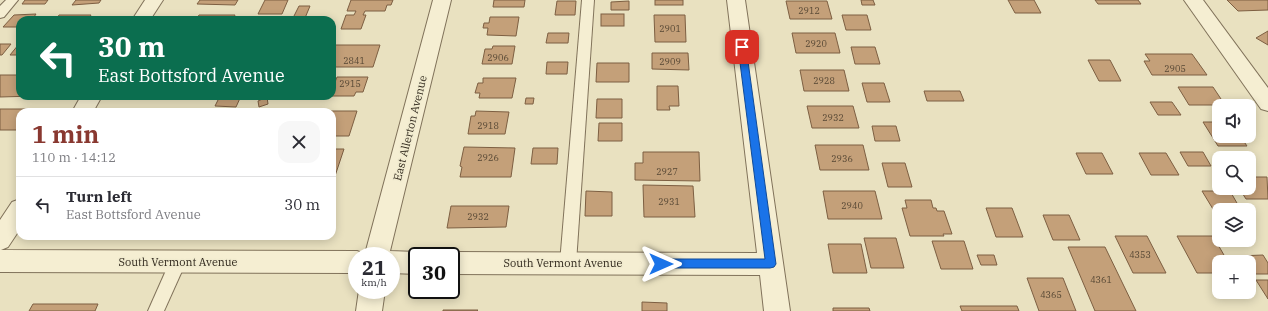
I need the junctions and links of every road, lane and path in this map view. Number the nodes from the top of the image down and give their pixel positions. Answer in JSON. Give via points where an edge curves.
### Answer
{"nodes":[{"id":1,"x":12,"y":0,"type":"edge"},
{"id":2,"x":154,"y":0,"type":"edge"},
{"id":3,"x":442,"y":0,"type":"edge"},
{"id":4,"x":588,"y":0,"type":"edge"},
{"id":5,"x":736,"y":0,"type":"edge"},
{"id":6,"x":1193,"y":0,"type":"edge"},
{"id":7,"x":0,"y":14,"type":"edge"},
{"id":8,"x":144,"y":16,"type":"edge"},
{"id":9,"x":1268,"y":103,"type":"edge"},
{"id":10,"x":16,"y":215,"type":"edge"},
{"id":11,"x":0,"y":240,"type":"edge"},
{"id":12,"x":379,"y":247,"type":"edge"},
{"id":13,"x":0,"y":261,"type":"edge"},
{"id":14,"x":178,"y":262,"type":"junction"},
{"id":15,"x":348,"y":262,"type":"edge"},
{"id":16,"x":460,"y":263,"type":"edge"},
{"id":17,"x":568,"y":263,"type":"junction"},
{"id":18,"x":770,"y":264,"type":"junction"},
{"id":19,"x":371,"y":299,"type":"edge"},
{"id":20,"x":156,"y":311,"type":"edge"},
{"id":21,"x":369,"y":311,"type":"edge"},
{"id":22,"x":777,"y":311,"type":"edge"}],
"edges":[{"from":1,"to":7,"type":"lane"},
{"from":2,"to":8,"type":"street"},
{"from":3,"to":12,"type":"street","name":"East Allerton Avenue"},
{"from":4,"to":17,"type":"lane"},
{"from":5,"to":18,"type":"street"},
{"from":6,"to":9,"type":"street"},
{"from":10,"to":11,"type":"street"},
{"from":13,"to":14,"type":"street","name":"South Vermont Avenue"},
{"from":14,"to":15,"type":"street","name":"South Vermont Avenue"},
{"from":14,"to":20,"type":"lane"},
{"from":16,"to":17,"type":"street","name":"South Vermont Avenue"},
{"from":17,"to":18,"type":"street","name":"South Vermont Avenue"},
{"from":18,"to":22,"type":"street"},
{"from":19,"to":21,"type":"street"}]}
